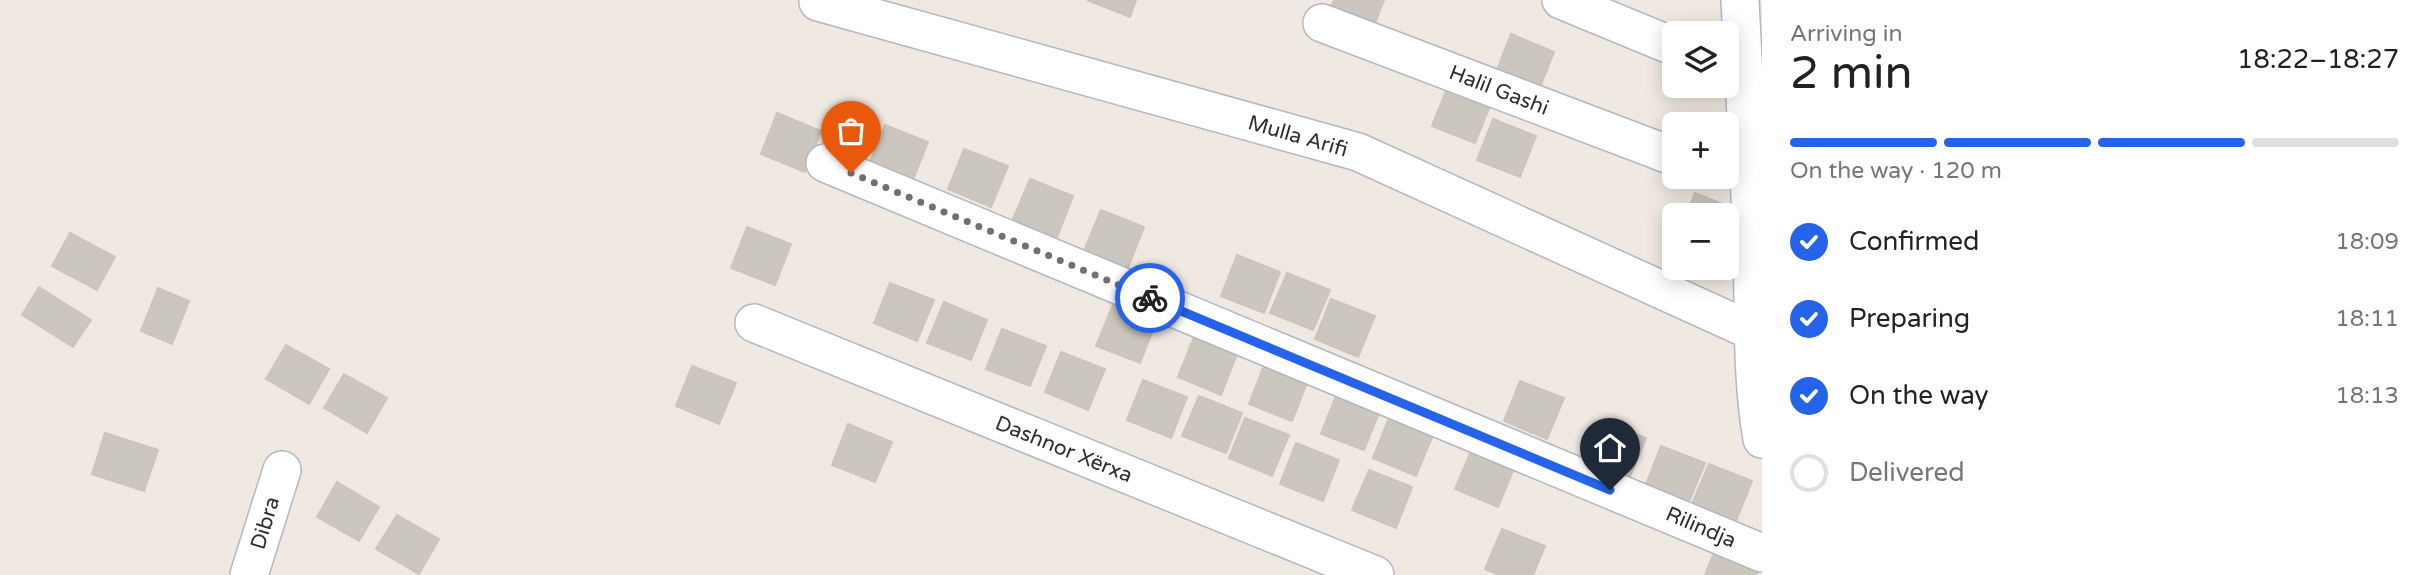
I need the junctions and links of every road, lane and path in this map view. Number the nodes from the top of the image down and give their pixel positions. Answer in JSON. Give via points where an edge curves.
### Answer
{"nodes":[{"id":1,"x":1561,"y":0,"type":"edge"},
{"id":2,"x":1740,"y":0,"type":"edge"},
{"id":3,"x":818,"y":2,"type":"dead end"},
{"id":4,"x":1739,"y":21,"type":"edge"},
{"id":5,"x":1322,"y":23,"type":"dead end"},
{"id":6,"x":1662,"y":42,"type":"edge"},
{"id":7,"x":1738,"y":98,"type":"edge"},
{"id":8,"x":1662,"y":153,"type":"edge"},
{"id":9,"x":825,"y":163,"type":"dead end"},
{"id":10,"x":1746,"y":184,"type":"edge"},
{"id":11,"x":754,"y":323,"type":"dead end"},
{"id":12,"x":1754,"y":332,"type":"junction"},
{"id":13,"x":1761,"y":427,"type":"edge"},
{"id":14,"x":282,"y":470,"type":"dead end"},
{"id":15,"x":1762,"y":553,"type":"edge"},
{"id":16,"x":249,"y":575,"type":"edge"},
{"id":17,"x":1375,"y":575,"type":"edge"}],
"edges":[{"from":1,"to":6,"type":"street"},
{"from":2,"to":4,"type":"street"},
{"from":3,"to":12,"type":"street","name":"Mulla Arifi","via":[[1358,152]]},
{"from":5,"to":8,"type":"street","name":"Halil Gashi"},
{"from":7,"to":10,"type":"street"},
{"from":9,"to":15,"type":"street","name":"Rilindja"},
{"from":10,"to":12,"type":"street"},
{"from":11,"to":17,"type":"street","name":"Dashnor Xërxa"},
{"from":12,"to":13,"type":"street"},
{"from":14,"to":16,"type":"street","name":"Dibra"}]}
